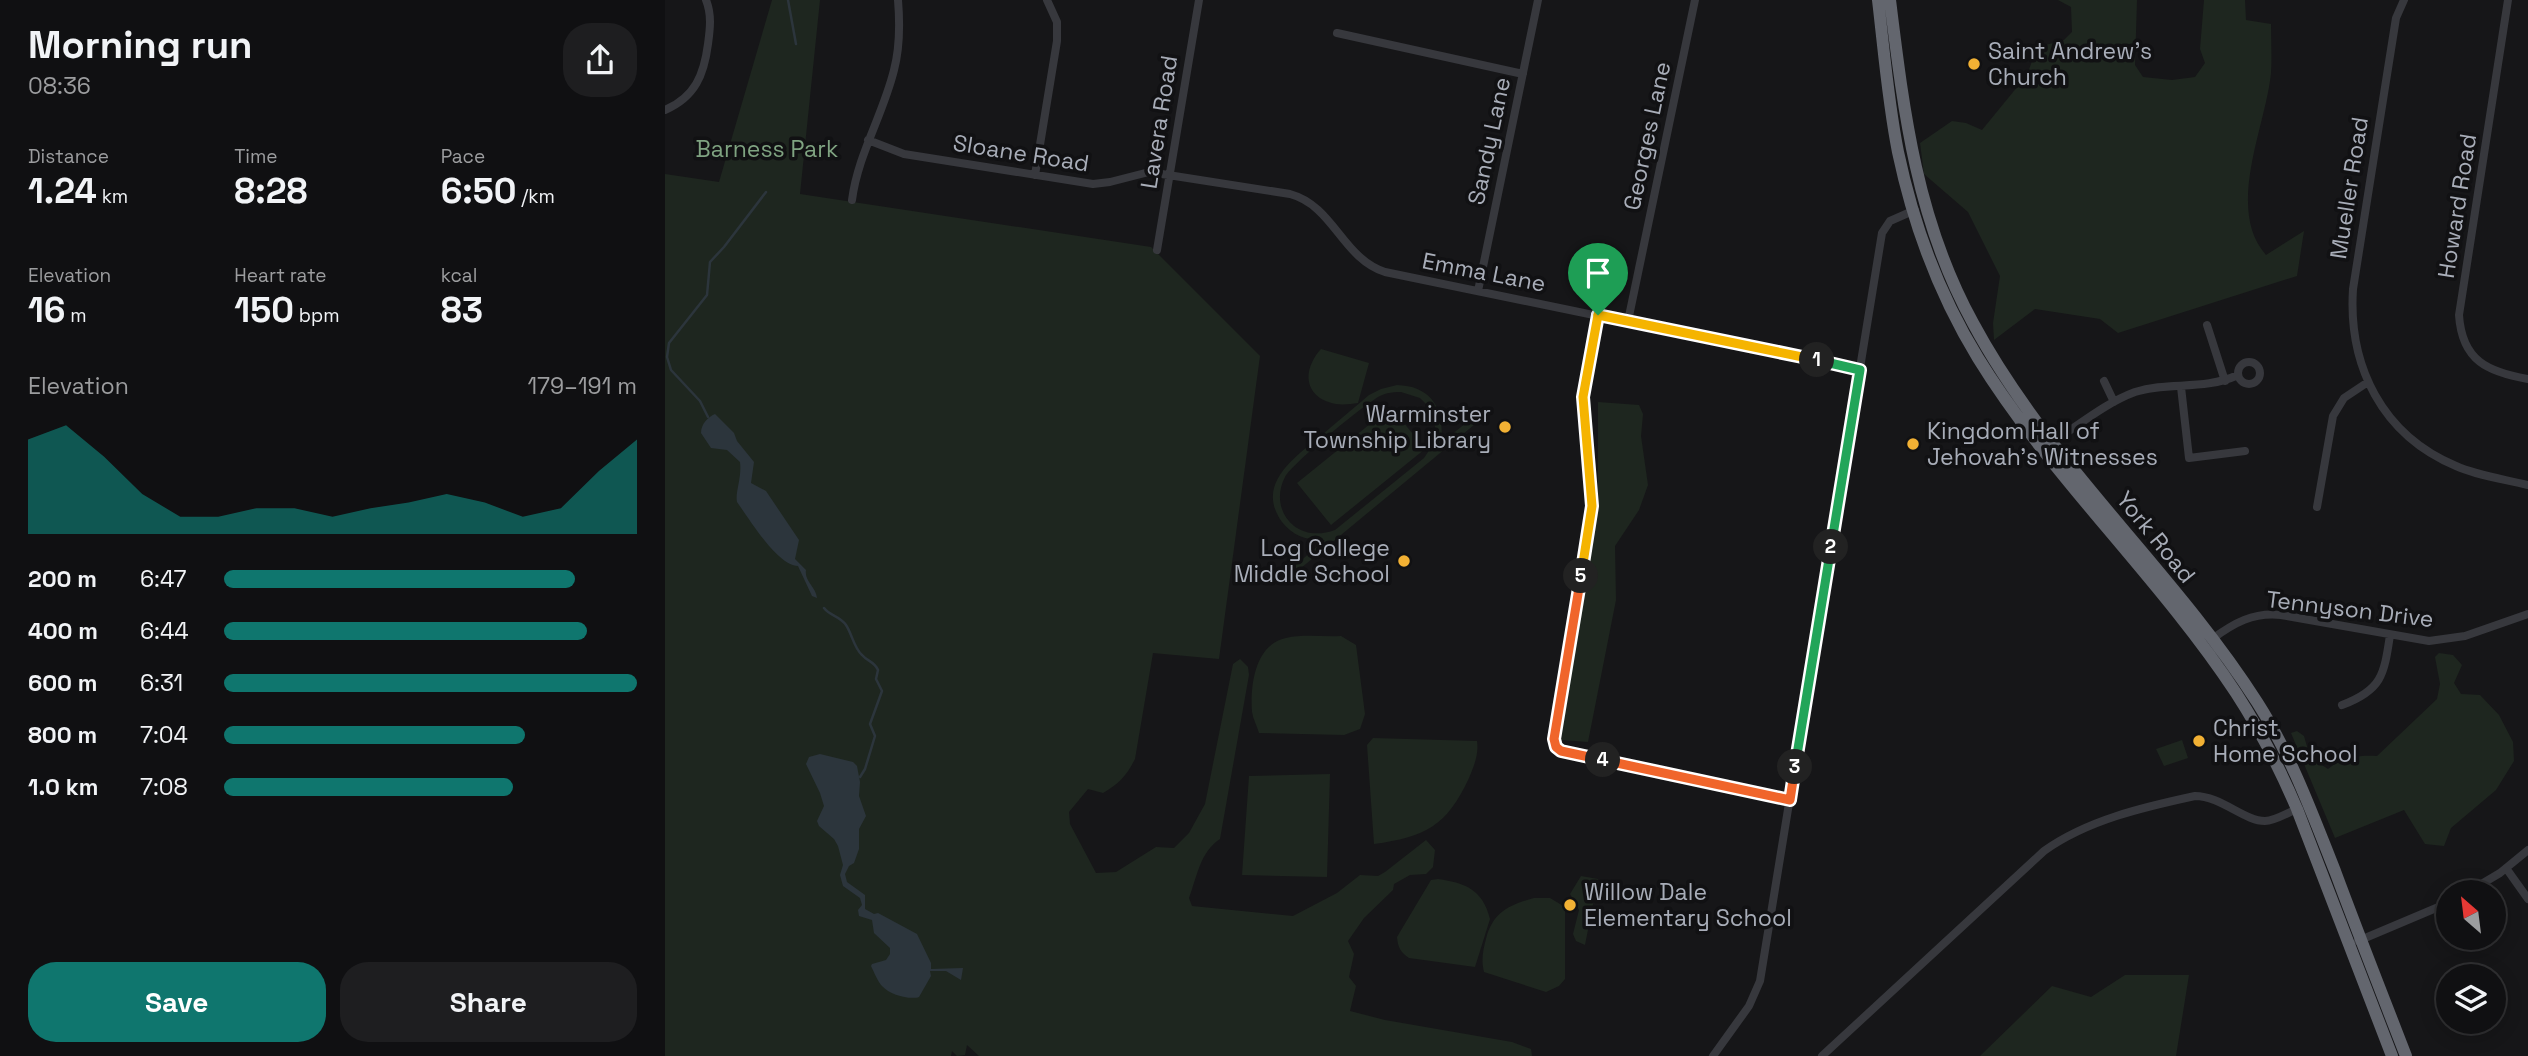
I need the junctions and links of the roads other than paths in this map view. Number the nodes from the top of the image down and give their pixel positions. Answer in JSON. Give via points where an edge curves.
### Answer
{"nodes":[{"id":1,"x":706,"y":0,"type":"edge"},
{"id":2,"x":898,"y":0,"type":"edge"},
{"id":3,"x":1047,"y":0,"type":"edge"},
{"id":4,"x":1199,"y":0,"type":"edge"},
{"id":5,"x":1538,"y":0,"type":"edge"},
{"id":6,"x":1695,"y":0,"type":"edge"},
{"id":7,"x":1878,"y":0,"type":"edge"},
{"id":8,"x":1890,"y":0,"type":"edge"},
{"id":9,"x":2404,"y":0,"type":"edge"},
{"id":10,"x":2508,"y":0,"type":"edge"},
{"id":11,"x":1337,"y":33,"type":"dead end"},
{"id":12,"x":1523,"y":74,"type":"junction"},
{"id":13,"x":665,"y":110,"type":"edge"},
{"id":14,"x":868,"y":140,"type":"junction"},
{"id":15,"x":1035,"y":175,"type":"junction"},
{"id":16,"x":1170,"y":175,"type":"junction"},
{"id":17,"x":852,"y":200,"type":"dead end"},
{"id":18,"x":1919,"y":208,"type":"junction"},
{"id":19,"x":1157,"y":250,"type":"dead end"},
{"id":20,"x":1478,"y":291,"type":"junction"},
{"id":21,"x":1598,"y":315,"type":"junction"},
{"id":22,"x":1627,"y":321,"type":"junction"},
{"id":23,"x":2207,"y":325,"type":"dead end"},
{"id":24,"x":1860,"y":370,"type":"junction"},
{"id":25,"x":2238,"y":375,"type":"dead end"},
{"id":26,"x":2528,"y":379,"type":"edge"},
{"id":27,"x":2104,"y":381,"type":"dead end"},
{"id":28,"x":2225,"y":381,"type":"junction"},
{"id":29,"x":2368,"y":382,"type":"junction"},
{"id":30,"x":2181,"y":387,"type":"junction"},
{"id":31,"x":2114,"y":402,"type":"junction"},
{"id":32,"x":2047,"y":445,"type":"junction"},
{"id":33,"x":2245,"y":451,"type":"dead end"},
{"id":34,"x":2528,"y":485,"type":"edge"},
{"id":35,"x":2317,"y":507,"type":"dead end"},
{"id":36,"x":2528,"y":614,"type":"edge"},
{"id":37,"x":2390,"y":635,"type":"junction"},
{"id":38,"x":2212,"y":639,"type":"junction"},
{"id":39,"x":2342,"y":705,"type":"dead end"},
{"id":40,"x":1790,"y":800,"type":"junction"},
{"id":41,"x":2297,"y":809,"type":"junction"},
{"id":42,"x":2528,"y":850,"type":"edge"},
{"id":43,"x":2506,"y":869,"type":"junction"},
{"id":44,"x":2488,"y":880,"type":"edge"},
{"id":45,"x":2528,"y":899,"type":"edge"},
{"id":46,"x":2436,"y":907,"type":"edge"},
{"id":47,"x":2355,"y":942,"type":"junction"},
{"id":48,"x":1713,"y":1056,"type":"edge"},
{"id":49,"x":1822,"y":1056,"type":"edge"},
{"id":50,"x":2392,"y":1056,"type":"edge"},
{"id":51,"x":2406,"y":1056,"type":"edge"}],
"edges":[{"from":1,"to":13,"type":"street","via":[[711,26],[703,70],[689,95]]},
{"from":2,"to":14,"type":"street","via":[[896,60]]},
{"from":3,"to":15,"type":"street","via":[[1057,22],[1057,41]]},
{"from":4,"to":16,"type":"street","name":"Lavera Road"},
{"from":5,"to":12,"type":"street","name":"Sandy Lane"},
{"from":6,"to":22,"type":"street","name":"Georges Lane"},
{"from":7,"to":18,"type":"highway","name":"York Road","via":[[1898,153]]},
{"from":8,"to":18,"type":"highway","name":"York Road"},
{"from":9,"to":29,"type":"street","name":"Mueller Road","via":[[2396,18],[2353,289],[2355,342]]},
{"from":10,"to":26,"type":"street","name":"Howard Road","via":[[2459,315],[2463,340],[2477,360],[2493,371]]},
{"from":11,"to":12,"type":"street"},
{"from":12,"to":20,"type":"street","name":"Sandy Lane"},
{"from":14,"to":15,"type":"street","name":"Sloane Road","via":[[904,154]]},
{"from":14,"to":17,"type":"street"},
{"from":15,"to":16,"type":"street","name":"Sloane Road","via":[[1093,184],[1149,172]]},
{"from":16,"to":19,"type":"street","name":"Lavera Road"},
{"from":16,"to":20,"type":"street","name":"Emma Lane","via":[[1300,197],[1322,212],[1349,248],[1369,265]]},
{"from":18,"to":24,"type":"street","via":[[1890,221],[1882,233]]},
{"from":18,"to":32,"type":"highway","name":"York Road","via":[[1936,272],[1961,328],[2002,395]]},
{"from":20,"to":21,"type":"street","name":"Emma Lane"},
{"from":21,"to":22,"type":"street","name":"Emma Lane"},
{"from":21,"to":40,"type":"street","via":[[1583,397],[1591,516],[1555,744],[1563,751]]},
{"from":22,"to":24,"type":"street","name":"Emma Lane"},
{"from":23,"to":28,"type":"street"},
{"from":24,"to":40,"type":"street"},
{"from":25,"to":28,"type":"street"},
{"from":27,"to":31,"type":"street"},
{"from":28,"to":30,"type":"street"},
{"from":29,"to":34,"type":"street","name":"Mueller Road","via":[[2385,412],[2429,452],[2464,469]]},
{"from":29,"to":35,"type":"street","via":[[2344,398],[2333,416]]},
{"from":30,"to":31,"type":"street","via":[[2136,392]]},
{"from":30,"to":33,"type":"street","via":[[2189,458]]},
{"from":31,"to":32,"type":"street"},
{"from":32,"to":38,"type":"highway","name":"York Road"},
{"from":32,"to":41,"type":"highway","name":"York Road","via":[[2220,671],[2248,712]]},
{"from":36,"to":37,"type":"street","name":"Tennyson Drive","via":[[2447,640]]},
{"from":37,"to":38,"type":"street","name":"Tennyson Drive","via":[[2264,614],[2245,619]]},
{"from":37,"to":39,"type":"street","via":[[2379,682],[2367,694]]},
{"from":38,"to":47,"type":"highway","name":"York Road","via":[[2278,739],[2309,806]]},
{"from":40,"to":48,"type":"street","via":[[1760,981],[1749,1006]]},
{"from":41,"to":47,"type":"highway","name":"York Road"},
{"from":41,"to":49,"type":"street","via":[[2259,821],[2210,798],[2195,796],[2099,822],[2062,838]]},
{"from":42,"to":43,"type":"street"},
{"from":43,"to":44,"type":"street"},
{"from":43,"to":45,"type":"street"},
{"from":46,"to":47,"type":"street"},
{"from":47,"to":50,"type":"highway","name":"York Road"},
{"from":47,"to":51,"type":"highway","name":"York Road"}]}
